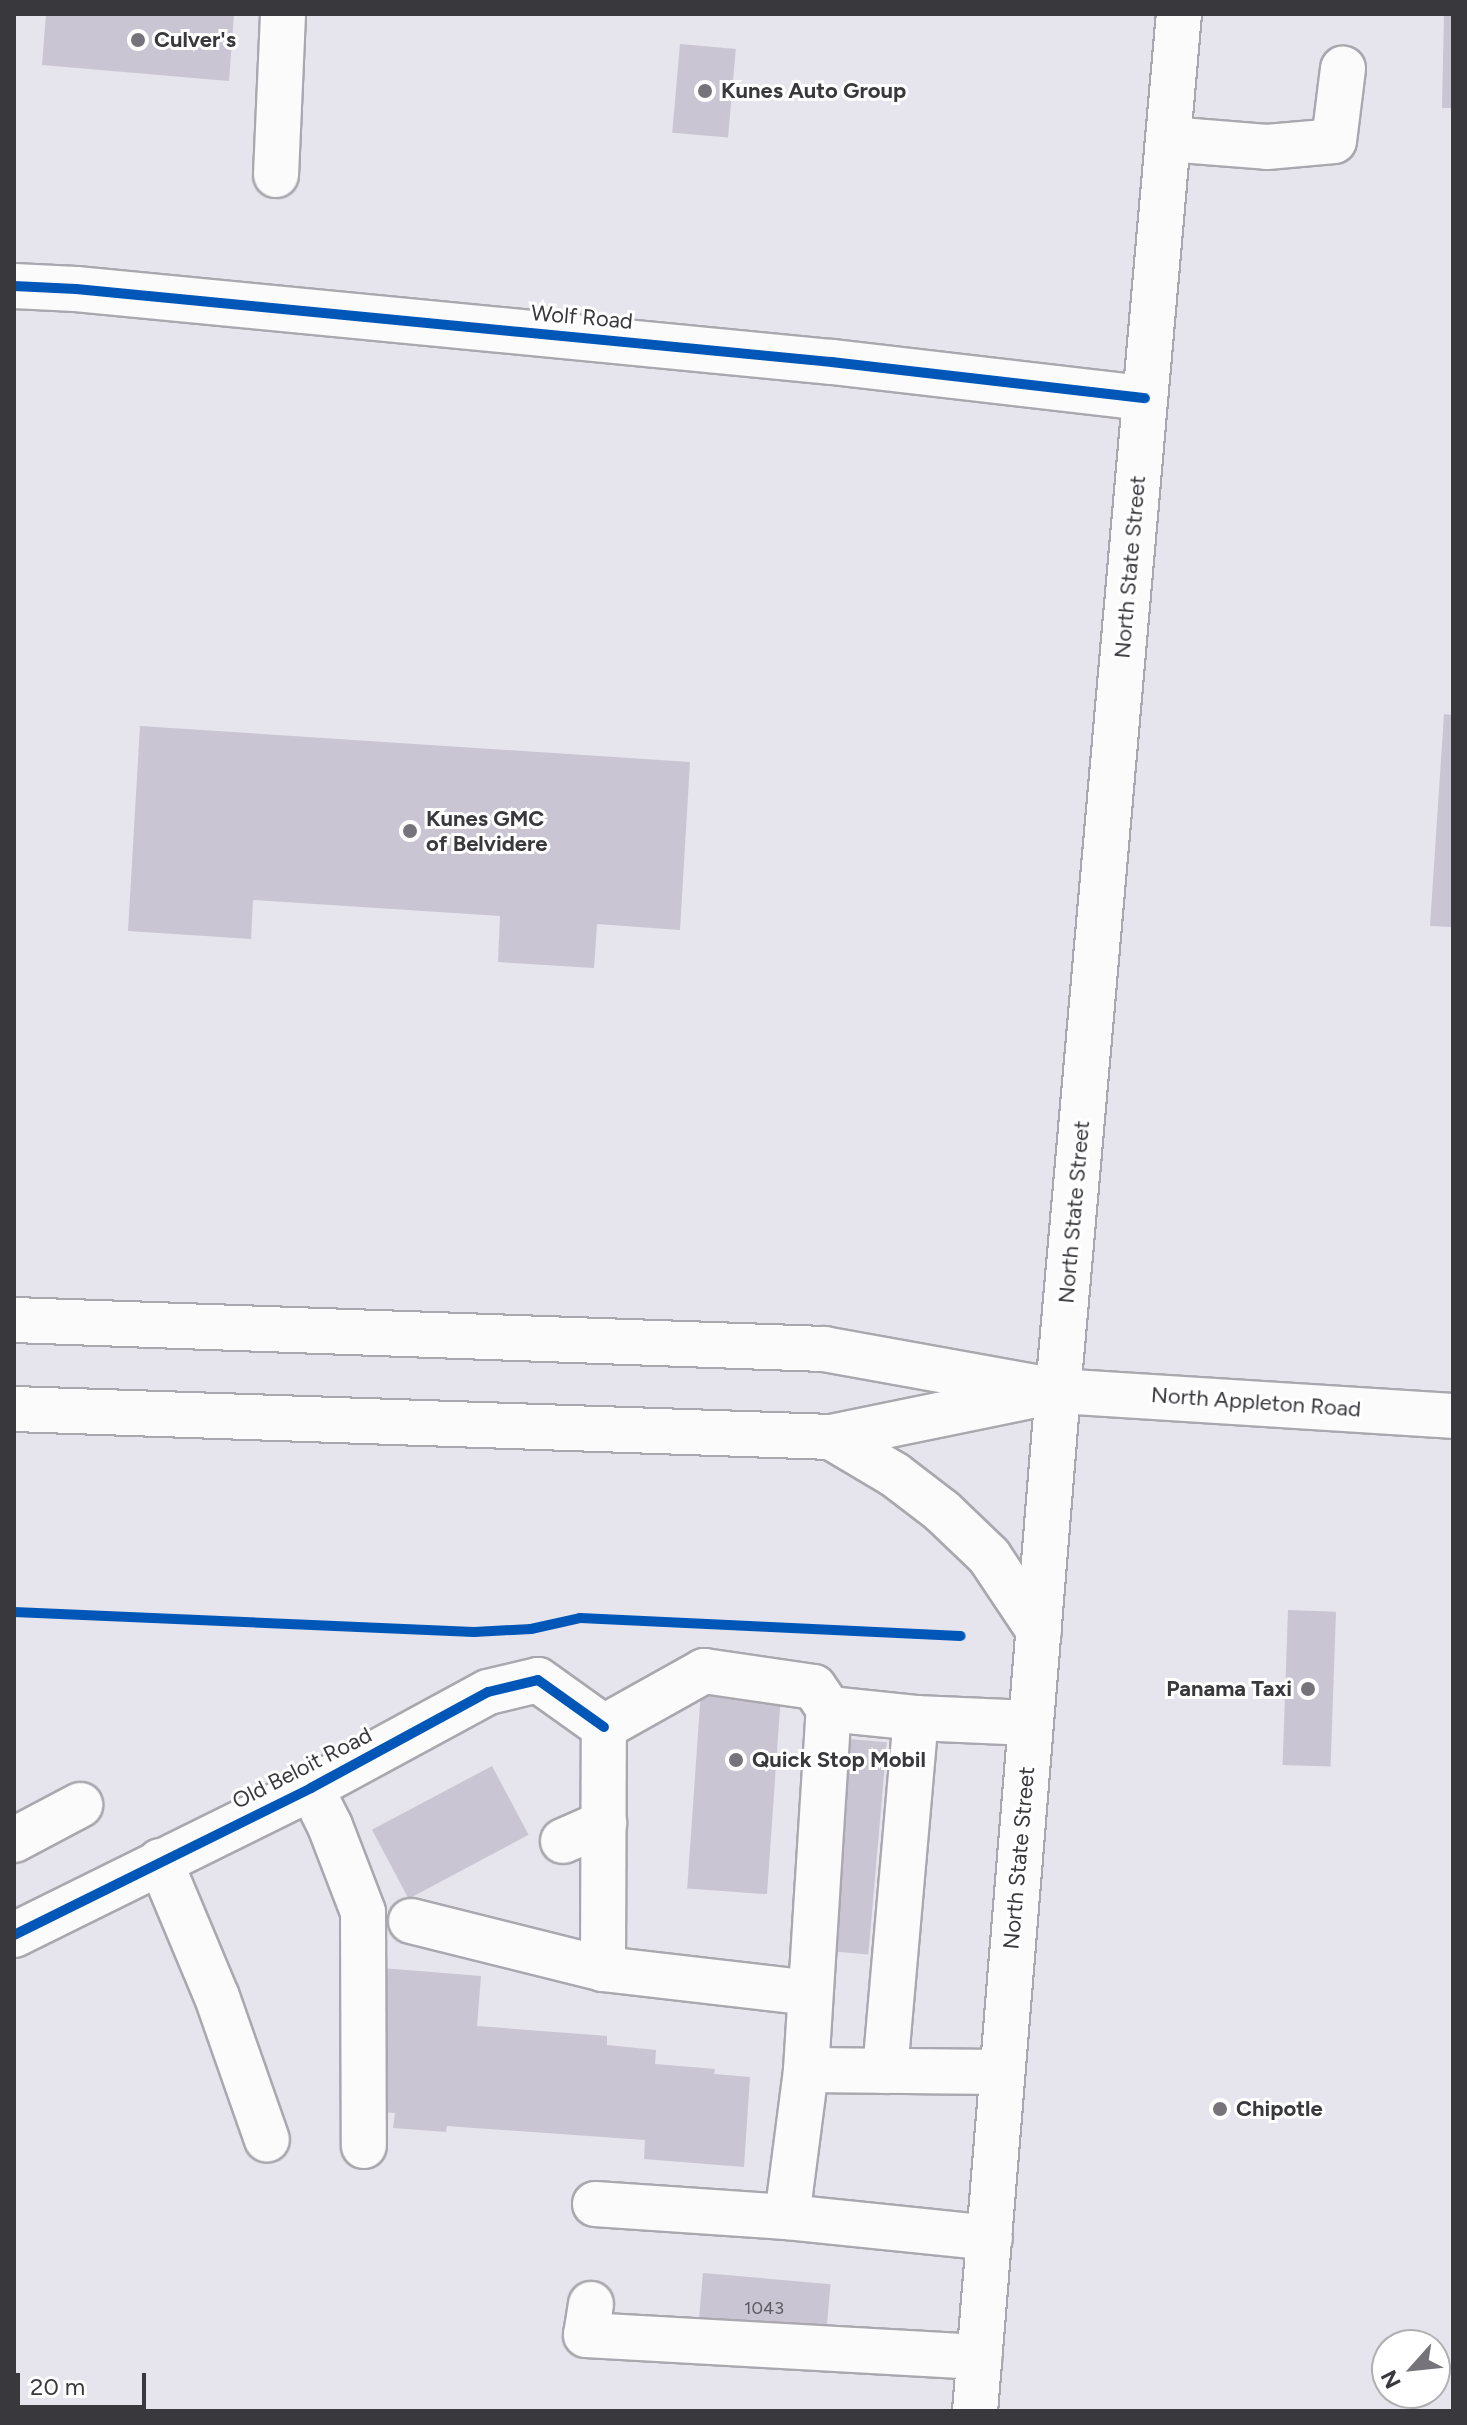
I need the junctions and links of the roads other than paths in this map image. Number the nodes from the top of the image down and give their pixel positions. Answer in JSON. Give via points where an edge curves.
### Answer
{"nodes":[{"id":1,"x":283,"y":14,"type":"edge"},
{"id":2,"x":1179,"y":14,"type":"edge"},
{"id":3,"x":1343,"y":69,"type":"dead end"},
{"id":4,"x":1168,"y":139,"type":"junction"},
{"id":5,"x":276,"y":175,"type":"dead end"},
{"id":6,"x":14,"y":286,"type":"edge"},
{"id":7,"x":1145,"y":398,"type":"junction"},
{"id":8,"x":14,"y":1320,"type":"edge"},
{"id":9,"x":1058,"y":1391,"type":"junction"},
{"id":10,"x":14,"y":1409,"type":"edge"},
{"id":11,"x":1453,"y":1416,"type":"edge"},
{"id":12,"x":831,"y":1437,"type":"junction"},
{"id":13,"x":1039,"y":1631,"type":"junction"},
{"id":14,"x":829,"y":1709,"type":"junction"},
{"id":15,"x":916,"y":1718,"type":"junction"},
{"id":16,"x":1030,"y":1723,"type":"junction"},
{"id":17,"x":604,"y":1727,"type":"junction"},
{"id":18,"x":311,"y":1788,"type":"junction"},
{"id":19,"x":80,"y":1805,"type":"dead end"},
{"id":20,"x":604,"y":1823,"type":"junction"},
{"id":21,"x":14,"y":1840,"type":"edge"},
{"id":22,"x":563,"y":1841,"type":"dead end"},
{"id":23,"x":160,"y":1861,"type":"junction"},
{"id":24,"x":411,"y":1921,"type":"dead end"},
{"id":25,"x":14,"y":1935,"type":"edge"},
{"id":26,"x":603,"y":1969,"type":"junction"},
{"id":27,"x":810,"y":1993,"type":"junction"},
{"id":28,"x":806,"y":2070,"type":"junction"},
{"id":29,"x":885,"y":2071,"type":"junction"},
{"id":30,"x":1002,"y":2072,"type":"junction"},
{"id":31,"x":267,"y":2140,"type":"dead end"},
{"id":32,"x":364,"y":2146,"type":"dead end"},
{"id":33,"x":595,"y":2204,"type":"dead end"},
{"id":34,"x":787,"y":2217,"type":"junction"},
{"id":35,"x":990,"y":2238,"type":"junction"},
{"id":36,"x":591,"y":2304,"type":"dead end"},
{"id":37,"x":979,"y":2357,"type":"junction"},
{"id":38,"x":975,"y":2411,"type":"edge"}],
"edges":[{"from":1,"to":5,"type":"main road"},
{"from":2,"to":4,"type":"main road","name":"North State Street"},
{"from":3,"to":4,"type":"main road","via":[[1334,141],[1267,147]]},
{"from":4,"to":7,"type":"main road","name":"North State Street"},
{"from":6,"to":7,"type":"main road","name":"Wolf Road","via":[[801,359]]},
{"from":7,"to":9,"type":"main road","name":"North State Street"},
{"from":8,"to":9,"type":"main road","via":[[824,1349]]},
{"from":9,"to":11,"type":"main road","name":"North Appleton Road"},
{"from":9,"to":12,"type":"main road"},
{"from":9,"to":13,"type":"main road","name":"North State Street"},
{"from":10,"to":12,"type":"main road"},
{"from":12,"to":13,"type":"main road","via":[[942,1511],[989,1556]]},
{"from":13,"to":16,"type":"main road","name":"North State Street"},
{"from":14,"to":15,"type":"main road"},
{"from":14,"to":17,"type":"main road","via":[[814,1687],[704,1671]]},
{"from":14,"to":27,"type":"main road"},
{"from":15,"to":16,"type":"main road"},
{"from":15,"to":29,"type":"main road"},
{"from":16,"to":30,"type":"main road","name":"North State Street"},
{"from":17,"to":18,"type":"main road","name":"Old Beloit Road","via":[[538,1680],[488,1692]]},
{"from":17,"to":20,"type":"main road"},
{"from":18,"to":23,"type":"main road","name":"Old Beloit Road"},
{"from":18,"to":32,"type":"main road","via":[[363,1912]]},
{"from":19,"to":21,"type":"main road"},
{"from":20,"to":22,"type":"main road"},
{"from":20,"to":26,"type":"main road"},
{"from":23,"to":25,"type":"main road","name":"Old Beloit Road"},
{"from":23,"to":31,"type":"main road","via":[[217,1997]]},
{"from":24,"to":26,"type":"main road"},
{"from":26,"to":27,"type":"main road"},
{"from":27,"to":28,"type":"main road"},
{"from":28,"to":29,"type":"main road"},
{"from":28,"to":34,"type":"main road"},
{"from":29,"to":30,"type":"main road"},
{"from":30,"to":35,"type":"main road","name":"North State Street"},
{"from":33,"to":34,"type":"main road"},
{"from":34,"to":35,"type":"main road"},
{"from":35,"to":37,"type":"main road","name":"North State Street"},
{"from":36,"to":37,"type":"main road","via":[[586,2335]]},
{"from":37,"to":38,"type":"main road","name":"North State Street"}]}
